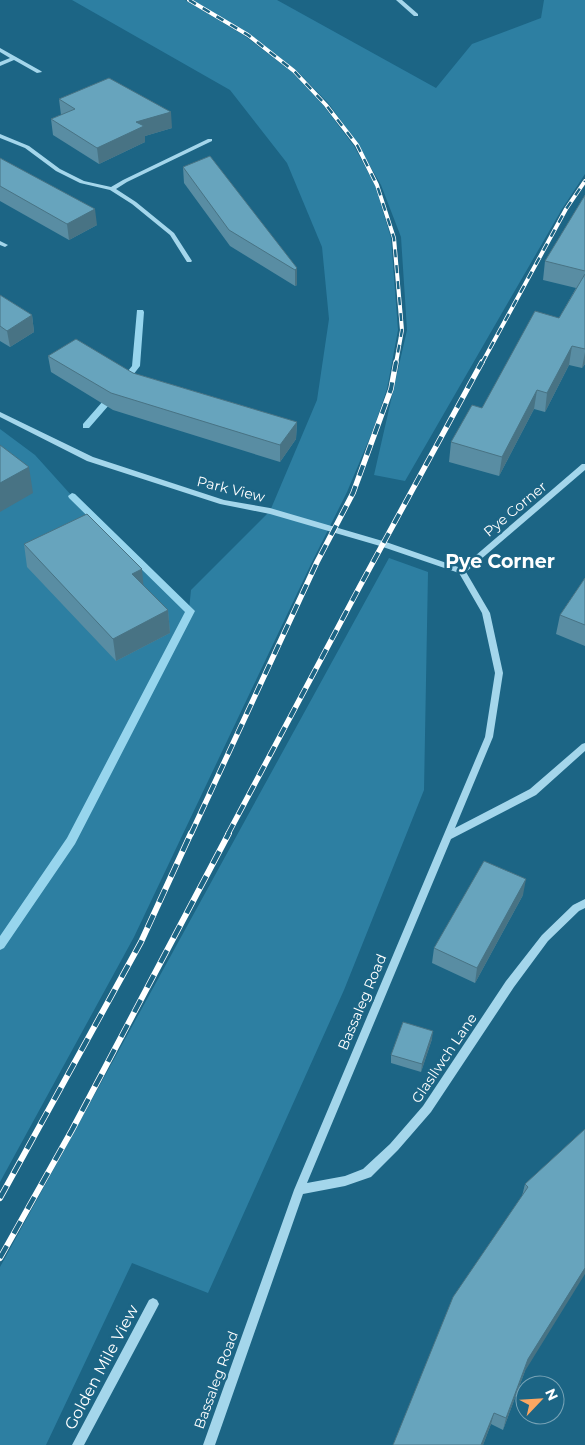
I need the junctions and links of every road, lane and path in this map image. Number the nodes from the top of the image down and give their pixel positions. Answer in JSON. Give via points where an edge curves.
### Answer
{"nodes":[{"id":1,"x":399,"y":0,"type":"edge"},
{"id":2,"x":416,"y":15,"type":"dead end"},
{"id":3,"x":0,"y":50,"type":"edge"},
{"id":4,"x":14,"y":58,"type":"junction"},
{"id":5,"x":0,"y":64,"type":"edge"},
{"id":6,"x":39,"y":72,"type":"dead end"},
{"id":7,"x":0,"y":136,"type":"edge"},
{"id":8,"x":210,"y":140,"type":"dead end"},
{"id":9,"x":112,"y":190,"type":"junction"},
{"id":10,"x":189,"y":261,"type":"dead end"},
{"id":11,"x":0,"y":414,"type":"edge"},
{"id":12,"x":585,"y":466,"type":"edge"},
{"id":13,"x":462,"y":571,"type":"junction"},
{"id":14,"x":585,"y":746,"type":"edge"},
{"id":15,"x":447,"y":838,"type":"junction"},
{"id":16,"x":585,"y":902,"type":"edge"},
{"id":17,"x":300,"y":1190,"type":"junction"},
{"id":18,"x":154,"y":1304,"type":"dead end"},
{"id":19,"x":78,"y":1445,"type":"edge"},
{"id":20,"x":208,"y":1445,"type":"edge"}],
"edges":[{"from":1,"to":2,"type":"street"},
{"from":3,"to":4,"type":"street"},
{"from":4,"to":5,"type":"street"},
{"from":4,"to":6,"type":"street"},
{"from":7,"to":9,"type":"street","via":[[27,147],[58,170],[82,182]]},
{"from":8,"to":9,"type":"street","via":[[124,181]]},
{"from":9,"to":10,"type":"street","via":[[134,203],[172,234]]},
{"from":11,"to":13,"type":"street","name":"Park View","via":[[90,459],[223,502],[270,511],[384,544]]},
{"from":12,"to":13,"type":"street","name":"Pye Corner"},
{"from":13,"to":15,"type":"street","name":"Bassaleg Road","via":[[486,613],[499,673],[489,737]]},
{"from":14,"to":15,"type":"street","via":[[533,792]]},
{"from":15,"to":17,"type":"street","name":"Bassaleg Road"},
{"from":16,"to":17,"type":"street","name":"Glasllwch Lane","via":[[545,938],[510,984],[427,1109],[380,1160],[367,1173]]},
{"from":17,"to":20,"type":"street","name":"Bassaleg Road"},
{"from":18,"to":19,"type":"street","name":"Golden Mile View"}]}
